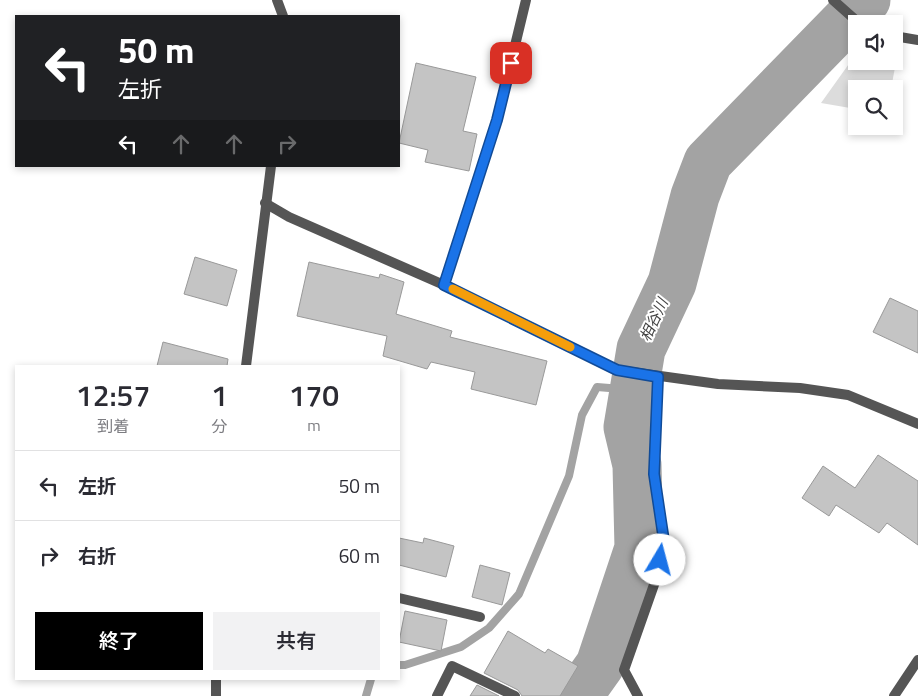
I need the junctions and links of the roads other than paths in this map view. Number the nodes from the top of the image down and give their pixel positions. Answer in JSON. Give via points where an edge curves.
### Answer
{"nodes":[{"id":1,"x":277,"y":0,"type":"edge"},
{"id":2,"x":526,"y":0,"type":"edge"},
{"id":3,"x":833,"y":0,"type":"edge"},
{"id":4,"x":283,"y":15,"type":"edge"},
{"id":5,"x":850,"y":15,"type":"edge"},
{"id":6,"x":903,"y":38,"type":"edge"},
{"id":7,"x":918,"y":40,"type":"edge"},
{"id":8,"x":271,"y":167,"type":"edge"},
{"id":9,"x":266,"y":202,"type":"junction"},
{"id":10,"x":444,"y":285,"type":"junction"},
{"id":11,"x":246,"y":365,"type":"edge"},
{"id":12,"x":658,"y":377,"type":"junction"},
{"id":13,"x":918,"y":424,"type":"edge"},
{"id":14,"x":400,"y":598,"type":"edge"},
{"id":15,"x":480,"y":617,"type":"dead end"},
{"id":16,"x":918,"y":660,"type":"edge"},
{"id":17,"x":216,"y":680,"type":"edge"},
{"id":18,"x":216,"y":696,"type":"edge"},
{"id":19,"x":437,"y":696,"type":"edge"},
{"id":20,"x":515,"y":696,"type":"edge"},
{"id":21,"x":638,"y":696,"type":"edge"},
{"id":22,"x":894,"y":696,"type":"edge"}],
"edges":[{"from":1,"to":4,"type":"street"},
{"from":2,"to":10,"type":"street","via":[[497,120]]},
{"from":3,"to":5,"type":"street"},
{"from":6,"to":7,"type":"street"},
{"from":8,"to":9,"type":"street"},
{"from":9,"to":10,"type":"street","via":[[289,217]]},
{"from":9,"to":11,"type":"street"},
{"from":10,"to":12,"type":"street","via":[[617,370]]},
{"from":12,"to":13,"type":"street","via":[[848,395]]},
{"from":12,"to":21,"type":"street","via":[[654,474],[664,541],[656,579],[624,670]]},
{"from":14,"to":15,"type":"street"},
{"from":16,"to":22,"type":"street"},
{"from":17,"to":18,"type":"street"},
{"from":19,"to":20,"type":"street","via":[[452,666]]}]}
